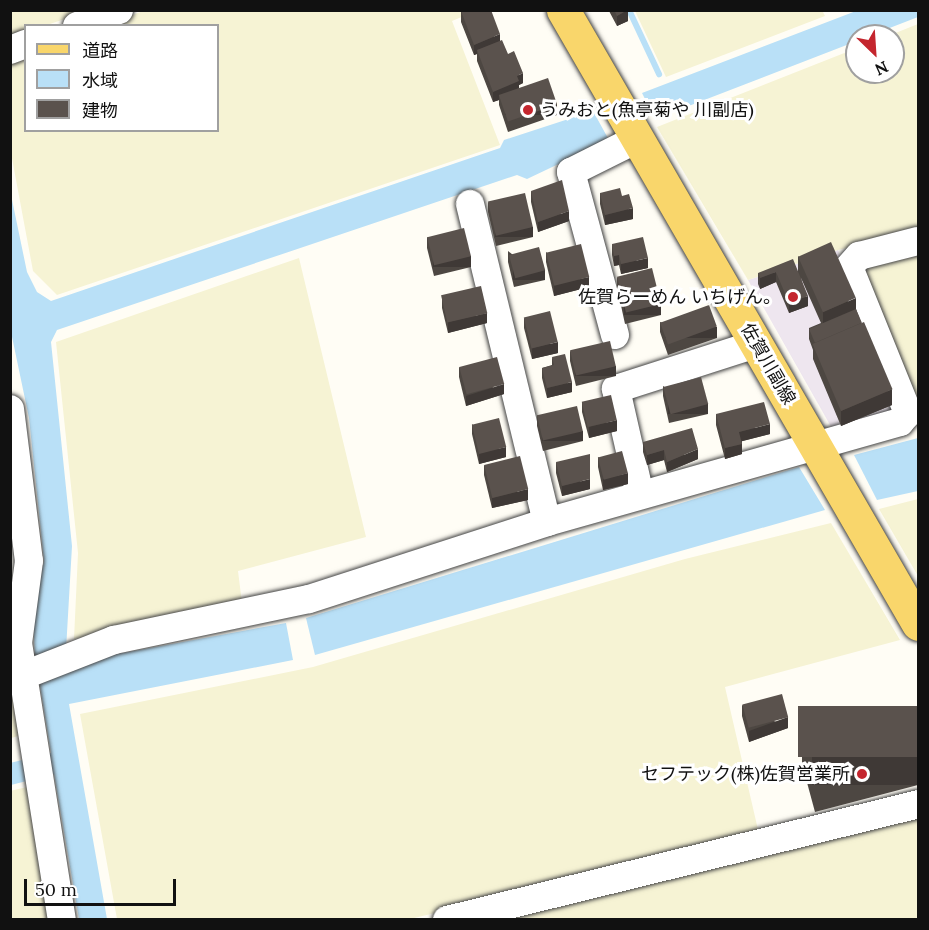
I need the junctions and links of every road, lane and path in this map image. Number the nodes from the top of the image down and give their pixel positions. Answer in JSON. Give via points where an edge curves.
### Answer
{"nodes":[{"id":1,"x":119,"y":10,"type":"edge"},
{"id":2,"x":563,"y":10,"type":"edge"},
{"id":3,"x":82,"y":24,"type":"edge"},
{"id":4,"x":638,"y":139,"type":"junction"},
{"id":5,"x":470,"y":204,"type":"dead end"},
{"id":6,"x":918,"y":241,"type":"edge"},
{"id":7,"x":615,"y":336,"type":"dead end"},
{"id":8,"x":756,"y":344,"type":"junction"},
{"id":9,"x":10,"y":409,"type":"edge"},
{"id":10,"x":11,"y":414,"type":"edge"},
{"id":11,"x":817,"y":449,"type":"junction"},
{"id":12,"x":640,"y":495,"type":"junction"},
{"id":13,"x":547,"y":522,"type":"junction"},
{"id":14,"x":918,"y":624,"type":"edge"},
{"id":15,"x":22,"y":676,"type":"junction"},
{"id":16,"x":918,"y":804,"type":"edge"},
{"id":17,"x":62,"y":920,"type":"edge"},
{"id":18,"x":447,"y":920,"type":"edge"}],
"edges":[{"from":1,"to":3,"type":"street"},
{"from":2,"to":4,"type":"main road","name":"佐賀川副線"},
{"from":4,"to":7,"type":"street","via":[[571,172]]},
{"from":4,"to":8,"type":"main road","name":"佐賀川副線"},
{"from":5,"to":13,"type":"street"},
{"from":6,"to":11,"type":"street","via":[[859,256],[849,267],[908,413],[900,423]]},
{"from":8,"to":11,"type":"main road","name":"佐賀川副線"},
{"from":8,"to":12,"type":"street","via":[[616,389]]},
{"from":9,"to":10,"type":"street"},
{"from":10,"to":15,"type":"street","via":[[29,561],[18,643]]},
{"from":11,"to":12,"type":"street"},
{"from":11,"to":14,"type":"main road","name":"佐賀川副線"},
{"from":12,"to":13,"type":"street"},
{"from":13,"to":15,"type":"street","via":[[309,599],[114,640]]},
{"from":15,"to":17,"type":"street"},
{"from":16,"to":18,"type":"street"}]}
